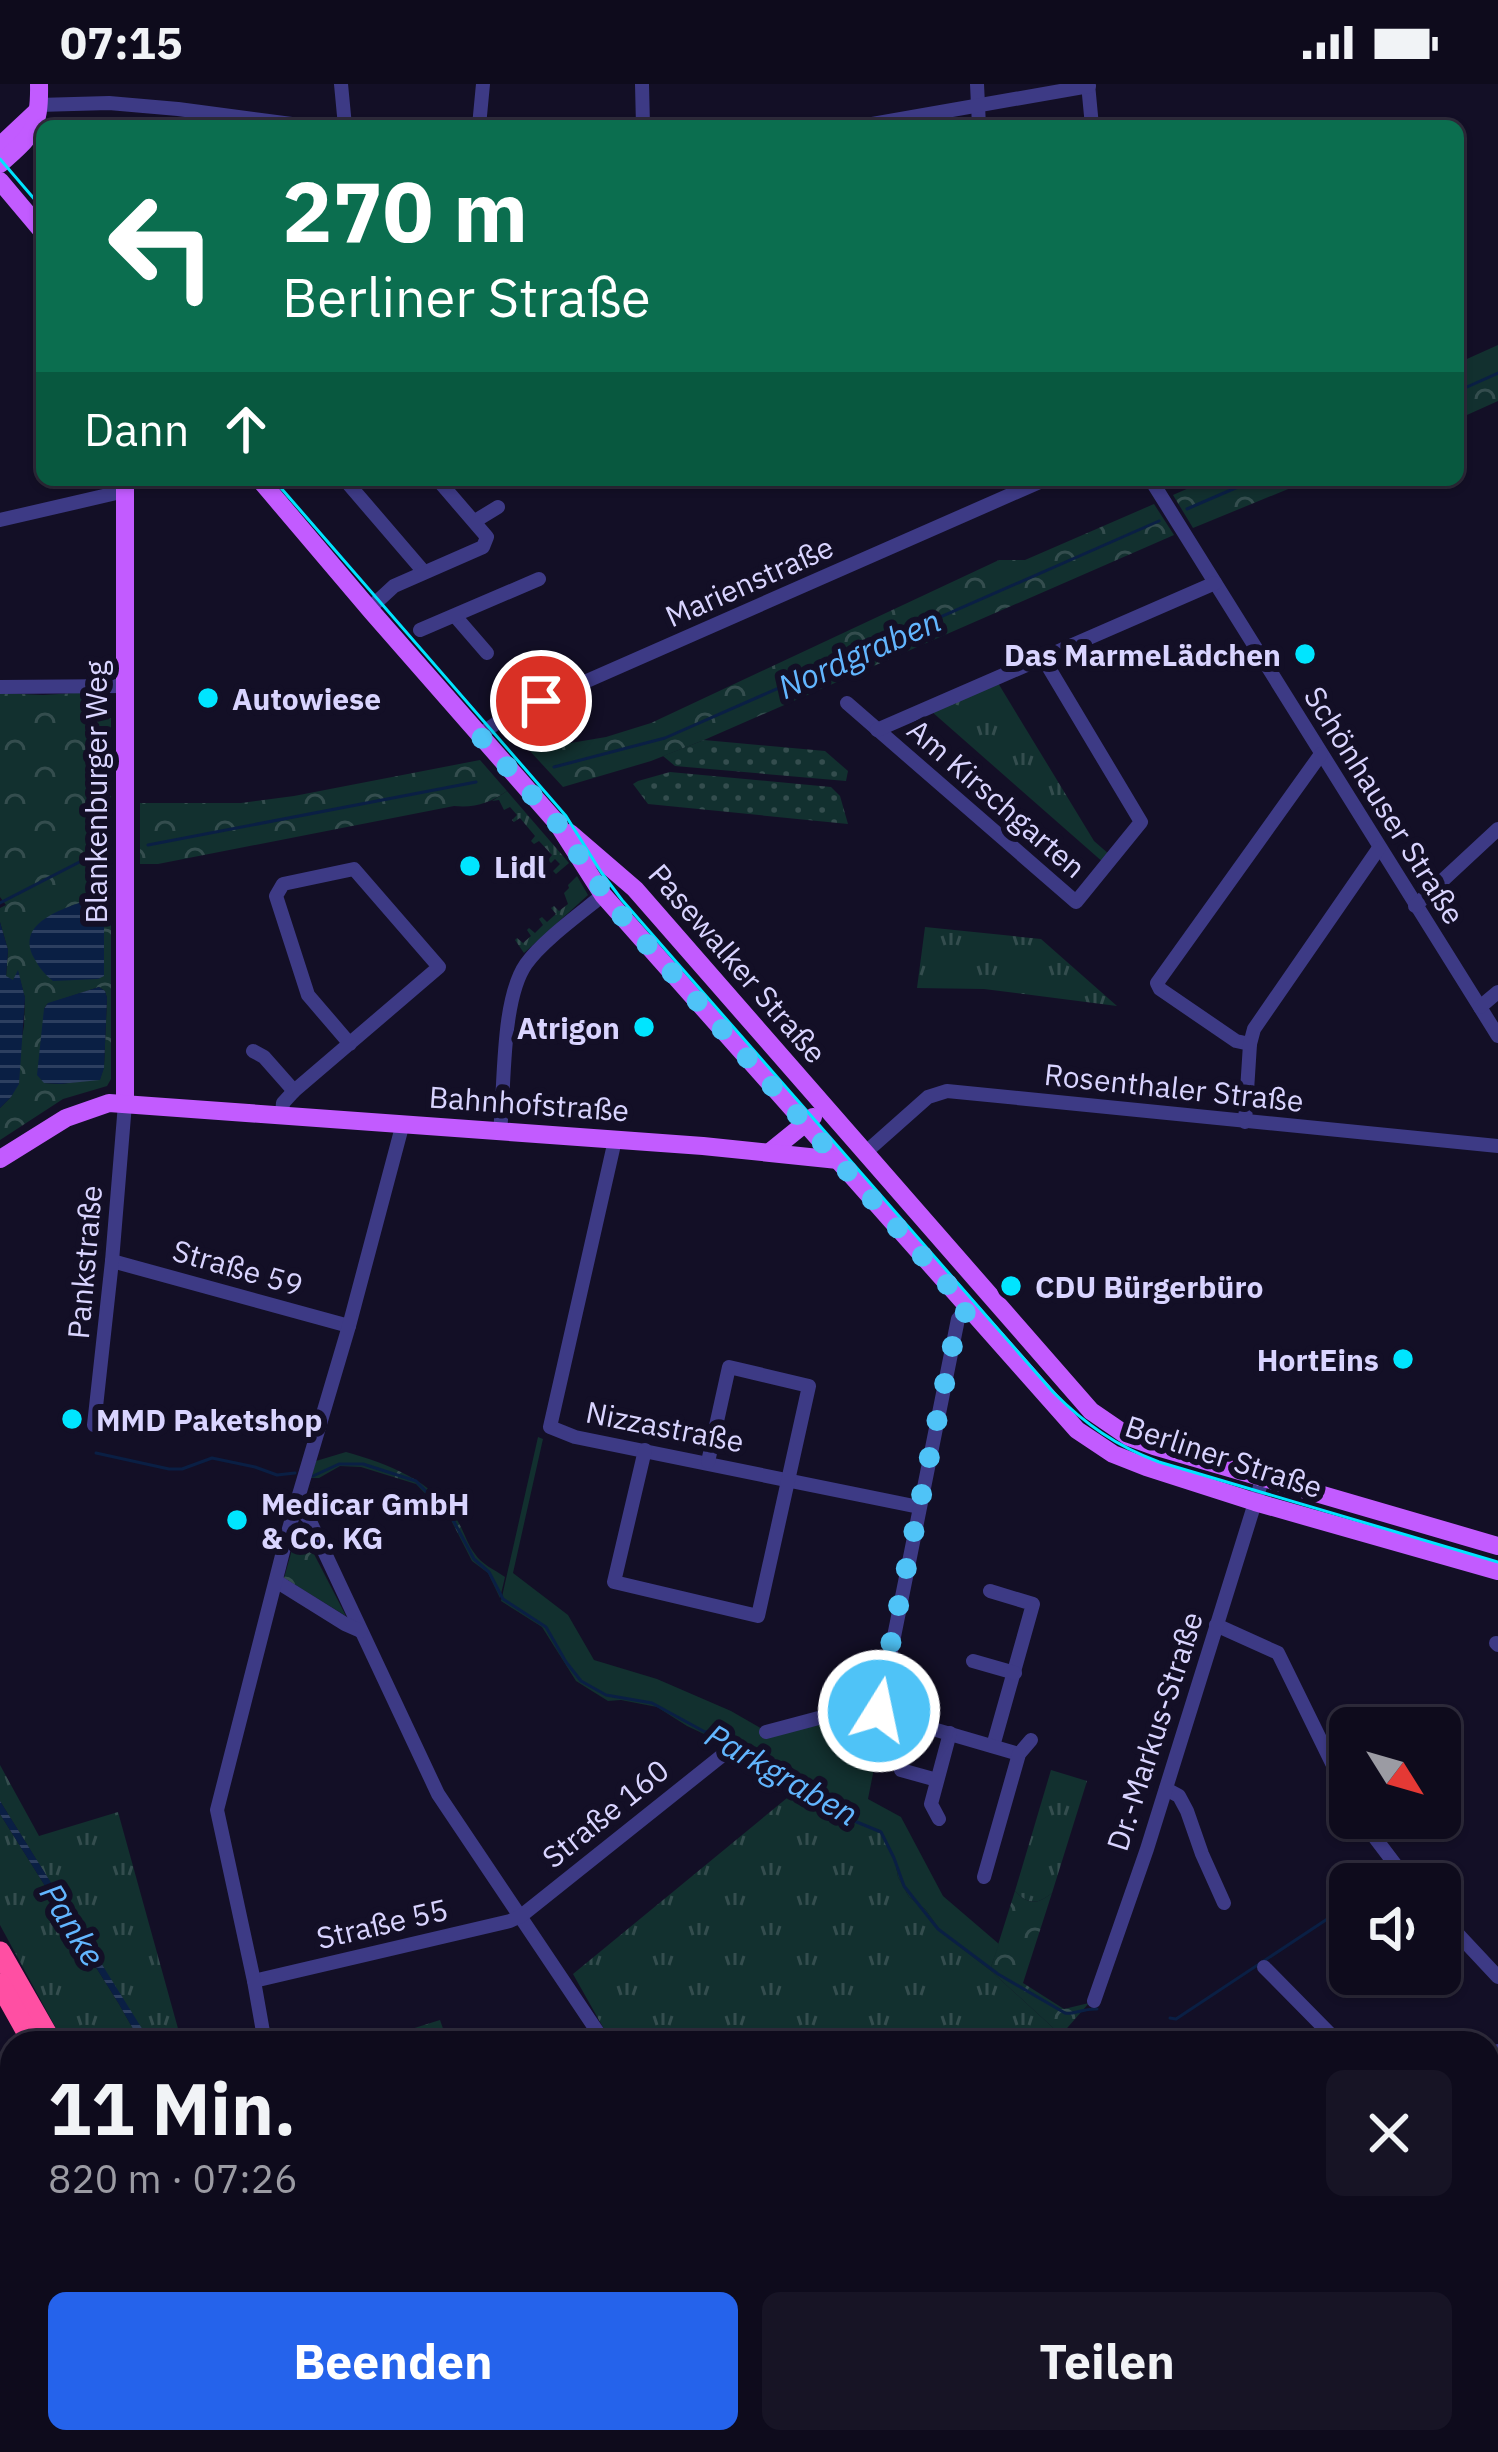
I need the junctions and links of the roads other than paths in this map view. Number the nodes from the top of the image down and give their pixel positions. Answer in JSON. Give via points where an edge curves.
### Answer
{"nodes":[{"id":1,"x":40,"y":84,"type":"edge"},
{"id":2,"x":341,"y":84,"type":"edge"},
{"id":3,"x":483,"y":84,"type":"edge"},
{"id":4,"x":642,"y":84,"type":"edge"},
{"id":5,"x":977,"y":84,"type":"edge"},
{"id":6,"x":1089,"y":85,"type":"edge"},
{"id":7,"x":979,"y":104,"type":"junction"},
{"id":8,"x":37,"y":109,"type":"junction"},
{"id":9,"x":36,"y":120,"type":"edge"},
{"id":10,"x":261,"y":120,"type":"edge"},
{"id":11,"x":344,"y":120,"type":"edge"},
{"id":12,"x":480,"y":120,"type":"edge"},
{"id":13,"x":643,"y":120,"type":"edge"},
{"id":14,"x":893,"y":120,"type":"edge"},
{"id":15,"x":979,"y":120,"type":"edge"},
{"id":16,"x":1092,"y":120,"type":"edge"},
{"id":17,"x":36,"y":125,"type":"edge"},
{"id":18,"x":0,"y":146,"type":"edge"},
{"id":19,"x":0,"y":164,"type":"edge"},
{"id":20,"x":0,"y":181,"type":"edge"},
{"id":21,"x":36,"y":224,"type":"edge"},
{"id":22,"x":125,"y":486,"type":"edge"},
{"id":23,"x":265,"y":486,"type":"edge"},
{"id":24,"x":350,"y":486,"type":"edge"},
{"id":25,"x":443,"y":486,"type":"edge"},
{"id":26,"x":1030,"y":486,"type":"edge"},
{"id":27,"x":1155,"y":486,"type":"edge"},
{"id":28,"x":498,"y":507,"type":"dead end"},
{"id":29,"x":0,"y":520,"type":"edge"},
{"id":30,"x":475,"y":521,"type":"junction"},
{"id":31,"x":424,"y":572,"type":"junction"},
{"id":32,"x":539,"y":579,"type":"dead end"},
{"id":33,"x":1215,"y":584,"type":"junction"},
{"id":34,"x":369,"y":610,"type":"junction"},
{"id":35,"x":455,"y":616,"type":"junction"},
{"id":36,"x":421,"y":631,"type":"dead end"},
{"id":37,"x":487,"y":652,"type":"dead end"},
{"id":38,"x":1043,"y":658,"type":"junction"},
{"id":39,"x":125,"y":686,"type":"junction"},
{"id":40,"x":0,"y":687,"type":"edge"},
{"id":41,"x":847,"y":703,"type":"dead end"},
{"id":42,"x":877,"y":730,"type":"junction"},
{"id":43,"x":479,"y":735,"type":"junction"},
{"id":44,"x":1321,"y":754,"type":"junction"},
{"id":45,"x":557,"y":823,"type":"junction"},
{"id":46,"x":1498,"y":829,"type":"edge"},
{"id":47,"x":1379,"y":848,"type":"junction"},
{"id":48,"x":622,"y":875,"type":"junction"},
{"id":49,"x":604,"y":895,"type":"junction"},
{"id":50,"x":1415,"y":906,"type":"junction"},
{"id":51,"x":720,"y":986,"type":"junction"},
{"id":52,"x":1498,"y":992,"type":"edge"},
{"id":53,"x":700,"y":1003,"type":"junction"},
{"id":54,"x":1480,"y":1006,"type":"junction"},
{"id":55,"x":1498,"y":1036,"type":"edge"},
{"id":56,"x":1250,"y":1043,"type":"junction"},
{"id":57,"x":350,"y":1044,"type":"junction"},
{"id":58,"x":253,"y":1051,"type":"dead end"},
{"id":59,"x":294,"y":1091,"type":"junction"},
{"id":60,"x":124,"y":1104,"type":"junction"},
{"id":61,"x":282,"y":1114,"type":"junction"},
{"id":62,"x":1244,"y":1122,"type":"junction"},
{"id":63,"x":403,"y":1123,"type":"junction"},
{"id":64,"x":804,"y":1123,"type":"junction"},
{"id":65,"x":838,"y":1123,"type":"junction"},
{"id":66,"x":500,"y":1131,"type":"junction"},
{"id":67,"x":615,"y":1140,"type":"junction"},
{"id":68,"x":1498,"y":1146,"type":"edge"},
{"id":69,"x":771,"y":1151,"type":"junction"},
{"id":70,"x":866,"y":1152,"type":"junction"},
{"id":71,"x":0,"y":1159,"type":"edge"},
{"id":72,"x":837,"y":1160,"type":"junction"},
{"id":73,"x":112,"y":1262,"type":"junction"},
{"id":74,"x":969,"y":1309,"type":"junction"},
{"id":75,"x":350,"y":1326,"type":"junction"},
{"id":76,"x":94,"y":1425,"type":"dead end"},
{"id":77,"x":645,"y":1450,"type":"junction"},
{"id":78,"x":708,"y":1462,"type":"junction"},
{"id":79,"x":1263,"y":1477,"type":"junction"},
{"id":80,"x":788,"y":1478,"type":"junction"},
{"id":81,"x":1256,"y":1502,"type":"junction"},
{"id":82,"x":295,"y":1507,"type":"junction"},
{"id":83,"x":919,"y":1508,"type":"junction"},
{"id":84,"x":1498,"y":1546,"type":"edge"},
{"id":85,"x":1498,"y":1571,"type":"edge"},
{"id":86,"x":276,"y":1581,"type":"junction"},
{"id":87,"x":990,"y":1591,"type":"dead end"},
{"id":88,"x":1216,"y":1625,"type":"junction"},
{"id":89,"x":361,"y":1631,"type":"junction"},
{"id":90,"x":973,"y":1661,"type":"dead end"},
{"id":91,"x":1015,"y":1673,"type":"junction"},
{"id":92,"x":879,"y":1711,"type":"junction"},
{"id":93,"x":766,"y":1732,"type":"dead end"},
{"id":94,"x":950,"y":1733,"type":"junction"},
{"id":95,"x":1031,"y":1740,"type":"dead end"},
{"id":96,"x":993,"y":1746,"type":"junction"},
{"id":97,"x":724,"y":1754,"type":"dead end"},
{"id":98,"x":1019,"y":1754,"type":"junction"},
{"id":99,"x":1329,"y":1756,"type":"edge"},
{"id":100,"x":901,"y":1770,"type":"dead end"},
{"id":101,"x":937,"y":1780,"type":"junction"},
{"id":102,"x":1166,"y":1789,"type":"junction"},
{"id":103,"x":939,"y":1819,"type":"dead end"},
{"id":104,"x":1376,"y":1839,"type":"edge"},
{"id":105,"x":1394,"y":1863,"type":"edge"},
{"id":106,"x":983,"y":1877,"type":"dead end"},
{"id":107,"x":1224,"y":1903,"type":"dead end"},
{"id":108,"x":521,"y":1916,"type":"junction"},
{"id":109,"x":1461,"y":1938,"type":"edge"},
{"id":110,"x":0,"y":1952,"type":"edge"},
{"id":111,"x":1264,"y":1967,"type":"dead end"},
{"id":112,"x":1498,"y":1977,"type":"edge"},
{"id":113,"x":254,"y":1981,"type":"junction"},
{"id":114,"x":0,"y":1984,"type":"edge"},
{"id":115,"x":1094,"y":2001,"type":"dead end"},
{"id":116,"x":26,"y":2031,"type":"edge"},
{"id":117,"x":45,"y":2031,"type":"edge"},
{"id":118,"x":263,"y":2031,"type":"edge"},
{"id":119,"x":597,"y":2031,"type":"edge"},
{"id":120,"x":1327,"y":2031,"type":"edge"}],
"edges":[{"from":1,"to":8,"type":"main road"},
{"from":2,"to":11,"type":"street"},
{"from":3,"to":12,"type":"street"},
{"from":4,"to":13,"type":"street"},
{"from":5,"to":7,"type":"street"},
{"from":6,"to":7,"type":"street"},
{"from":6,"to":16,"type":"street"},
{"from":7,"to":14,"type":"street"},
{"from":7,"to":15,"type":"street"},
{"from":8,"to":9,"type":"main road"},
{"from":8,"to":10,"type":"street","via":[[109,104]]},
{"from":8,"to":18,"type":"main road"},
{"from":17,"to":19,"type":"main road"},
{"from":20,"to":21,"type":"main road"},
{"from":22,"to":29,"type":"street"},
{"from":22,"to":39,"type":"main road","name":"Blankenburger Weg"},
{"from":23,"to":34,"type":"main road","name":"Pasewalker Straße"},
{"from":24,"to":31,"type":"street"},
{"from":25,"to":30,"type":"street"},
{"from":26,"to":43,"type":"street","name":"Marienstraße"},
{"from":27,"to":33,"type":"street","name":"Schönhauser Straße"},
{"from":28,"to":30,"type":"street"},
{"from":30,"to":31,"type":"street","via":[[487,537],[482,547]]},
{"from":31,"to":34,"type":"street"},
{"from":32,"to":35,"type":"street"},
{"from":33,"to":38,"type":"street","name":"Am Kirschgarten"},
{"from":33,"to":44,"type":"street","name":"Schönhauser Straße"},
{"from":34,"to":43,"type":"main road","name":"Pasewalker Straße"},
{"from":35,"to":36,"type":"street"},
{"from":35,"to":37,"type":"street"},
{"from":38,"to":42,"type":"street","name":"Am Kirschgarten"},
{"from":38,"to":42,"type":"street","name":"Am Kirschgarten","via":[[1141,822],[1076,902]]},
{"from":39,"to":40,"type":"street"},
{"from":39,"to":60,"type":"main road","name":"Blankenburger Weg"},
{"from":41,"to":42,"type":"street","name":"Am Kirschgarten"},
{"from":43,"to":45,"type":"main road","name":"Pasewalker Straße"},
{"from":44,"to":47,"type":"street","name":"Schönhauser Straße"},
{"from":44,"to":56,"type":"street","via":[[1157,983]]},
{"from":45,"to":48,"type":"main road","name":"Pasewalker Straße"},
{"from":45,"to":49,"type":"main road","name":"Pasewalker Straße"},
{"from":46,"to":50,"type":"street"},
{"from":47,"to":50,"type":"street","name":"Schönhauser Straße"},
{"from":47,"to":56,"type":"street"},
{"from":48,"to":49,"type":"main road"},
{"from":48,"to":51,"type":"main road","name":"Pasewalker Straße"},
{"from":49,"to":53,"type":"main road","name":"Pasewalker Straße"},
{"from":49,"to":66,"type":"street","via":[[520,974]]},
{"from":50,"to":54,"type":"street","name":"Schönhauser Straße"},
{"from":51,"to":53,"type":"main road"},
{"from":51,"to":65,"type":"main road","name":"Pasewalker Straße"},
{"from":52,"to":54,"type":"street"},
{"from":53,"to":64,"type":"main road","name":"Pasewalker Straße"},
{"from":54,"to":55,"type":"street","name":"Schönhauser Straße"},
{"from":56,"to":62,"type":"street"},
{"from":57,"to":57,"type":"street","via":[[439,967],[354,868],[283,884],[276,896],[308,995]]},
{"from":57,"to":59,"type":"street"},
{"from":58,"to":59,"type":"street"},
{"from":59,"to":61,"type":"street"},
{"from":60,"to":61,"type":"main road","name":"Bahnhofstraße"},
{"from":60,"to":71,"type":"main road","name":"Bahnhofstraße","via":[[79,1112]]},
{"from":60,"to":73,"type":"street","name":"Pankstraße"},
{"from":61,"to":63,"type":"main road","name":"Bahnhofstraße"},
{"from":62,"to":68,"type":"street","name":"Rosenthaler Straße"},
{"from":62,"to":70,"type":"street","name":"Rosenthaler Straße","via":[[947,1091],[928,1097]]},
{"from":63,"to":66,"type":"main road","name":"Bahnhofstraße"},
{"from":63,"to":75,"type":"street"},
{"from":64,"to":65,"type":"main road","via":[[821,1113]]},
{"from":64,"to":69,"type":"main road"},
{"from":64,"to":72,"type":"main road","name":"Pasewalker Straße"},
{"from":65,"to":70,"type":"main road","name":"Pasewalker Straße"},
{"from":66,"to":67,"type":"main road","name":"Bahnhofstraße"},
{"from":67,"to":69,"type":"main road","name":"Bahnhofstraße"},
{"from":67,"to":77,"type":"street","name":"Nizzastraße","via":[[549,1424]]},
{"from":69,"to":72,"type":"main road","name":"Bahnhofstraße"},
{"from":70,"to":72,"type":"main road"},
{"from":70,"to":79,"type":"main road","name":"Berliner Straße","via":[[1091,1412],[1141,1442]]},
{"from":72,"to":74,"type":"main road","name":"Berliner Straße"},
{"from":73,"to":75,"type":"street","name":"Straße 59"},
{"from":73,"to":76,"type":"street","name":"Pankstraße"},
{"from":74,"to":81,"type":"main road","name":"Berliner Straße","via":[[1094,1443]]},
{"from":74,"to":83,"type":"street","via":[[958,1319]]},
{"from":75,"to":82,"type":"street"},
{"from":77,"to":78,"type":"street","name":"Nizzastraße"},
{"from":77,"to":80,"type":"street","via":[[614,1582],[758,1616]]},
{"from":78,"to":80,"type":"street","name":"Nizzastraße"},
{"from":78,"to":80,"type":"street","via":[[729,1367],[809,1386]]},
{"from":79,"to":81,"type":"street","name":"Dr.-Markus-Straße"},
{"from":79,"to":84,"type":"main road","name":"Berliner Straße"},
{"from":80,"to":83,"type":"street","name":"Nizzastraße"},
{"from":81,"to":85,"type":"main road","name":"Berliner Straße"},
{"from":81,"to":88,"type":"street","name":"Dr.-Markus-Straße"},
{"from":82,"to":86,"type":"street"},
{"from":82,"to":89,"type":"street","via":[[308,1516]]},
{"from":83,"to":92,"type":"street"},
{"from":86,"to":89,"type":"street"},
{"from":86,"to":113,"type":"street","via":[[218,1810]]},
{"from":87,"to":91,"type":"street","via":[[1033,1604]]},
{"from":88,"to":99,"type":"street","via":[[1278,1653]]},
{"from":88,"to":102,"type":"street","name":"Dr.-Markus-Straße"},
{"from":89,"to":108,"type":"street","via":[[434,1788]]},
{"from":90,"to":91,"type":"street"},
{"from":91,"to":96,"type":"street"},
{"from":92,"to":93,"type":"street"},
{"from":92,"to":94,"type":"street"},
{"from":94,"to":96,"type":"street"},
{"from":94,"to":101,"type":"street"},
{"from":95,"to":98,"type":"street"},
{"from":96,"to":98,"type":"street"},
{"from":97,"to":108,"type":"street","name":"Straße 160"},
{"from":98,"to":106,"type":"street"},
{"from":100,"to":101,"type":"street"},
{"from":101,"to":103,"type":"street","via":[[931,1804]]},
{"from":102,"to":107,"type":"street","via":[[1187,1811]]},
{"from":102,"to":115,"type":"street","name":"Dr.-Markus-Straße"},
{"from":104,"to":105,"type":"street"},
{"from":108,"to":113,"type":"street","name":"Straße 55"},
{"from":108,"to":119,"type":"street"},
{"from":109,"to":112,"type":"street"},
{"from":110,"to":117,"type":"highway"},
{"from":111,"to":120,"type":"street"},
{"from":113,"to":118,"type":"street"},
{"from":114,"to":116,"type":"highway"}]}
